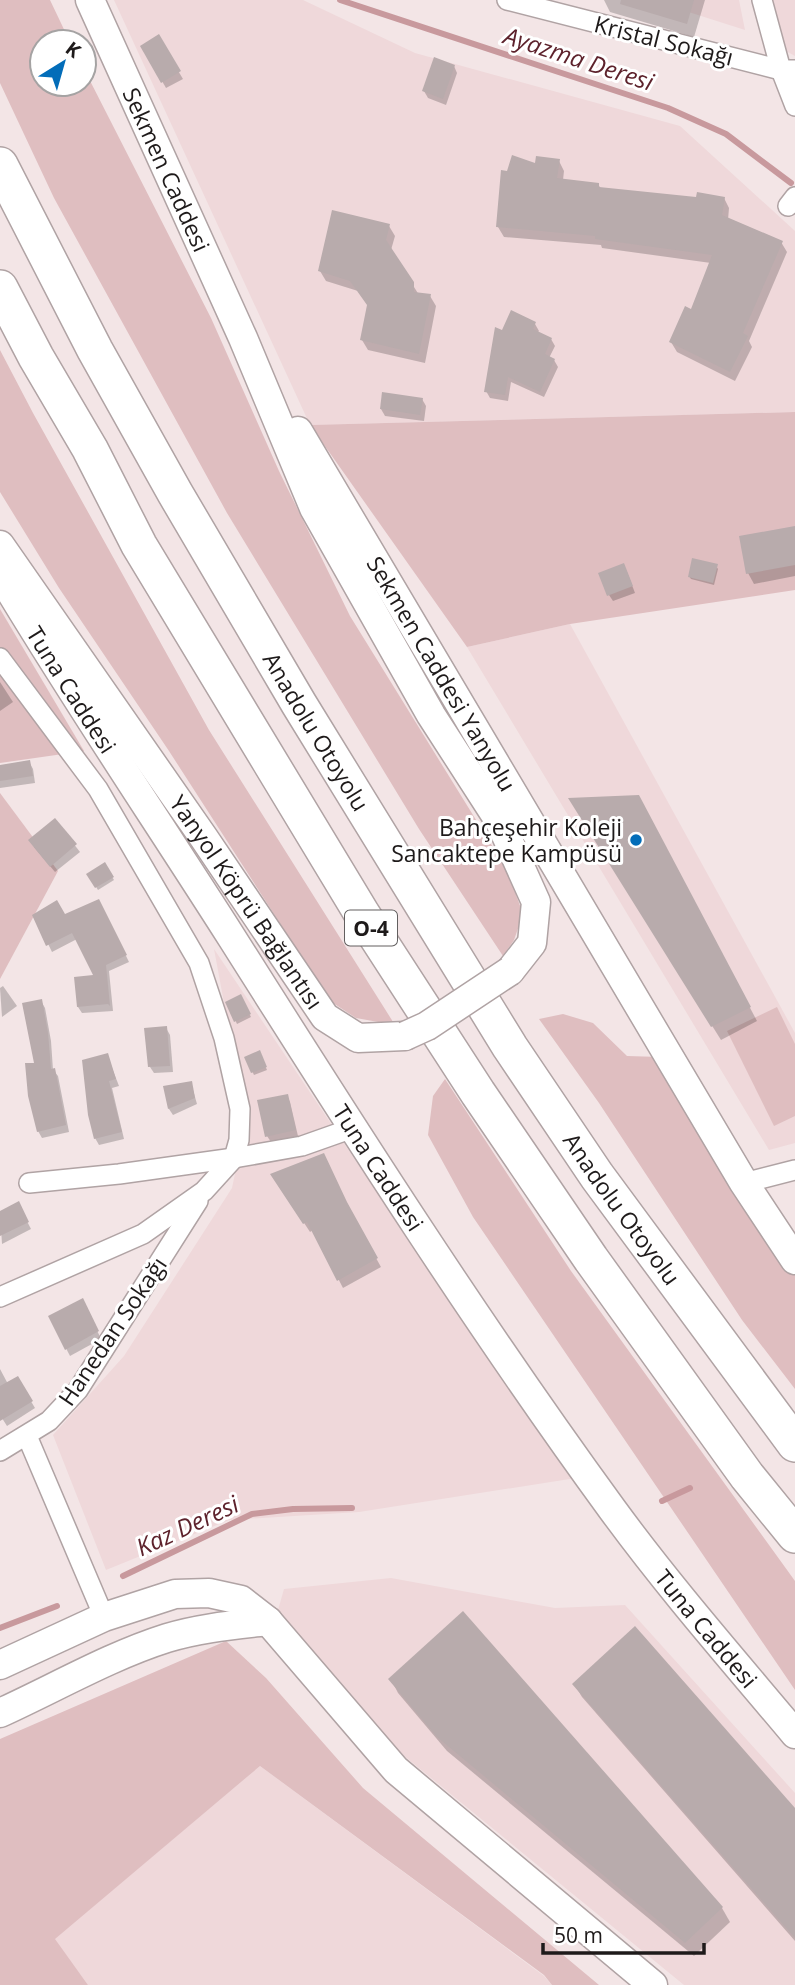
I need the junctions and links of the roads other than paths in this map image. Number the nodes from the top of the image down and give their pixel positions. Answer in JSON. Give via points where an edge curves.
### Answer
{"nodes":[{"id":1,"x":90,"y":0,"type":"edge"},
{"id":2,"x":507,"y":0,"type":"edge"},
{"id":3,"x":762,"y":0,"type":"edge"},
{"id":4,"x":788,"y":70,"type":"edge"},
{"id":5,"x":795,"y":106,"type":"edge"},
{"id":6,"x":0,"y":166,"type":"edge"},
{"id":7,"x":0,"y":288,"type":"edge"},
{"id":8,"x":243,"y":338,"type":"junction"},
{"id":9,"x":0,"y":545,"type":"edge"},
{"id":10,"x":0,"y":574,"type":"edge"},
{"id":11,"x":0,"y":658,"type":"edge"},
{"id":12,"x":353,"y":1128,"type":"junction"},
{"id":13,"x":234,"y":1158,"type":"junction"},
{"id":14,"x":795,"y":1170,"type":"edge"},
{"id":15,"x":29,"y":1183,"type":"dead end"},
{"id":16,"x":744,"y":1183,"type":"junction"},
{"id":17,"x":204,"y":1191,"type":"junction"},
{"id":18,"x":795,"y":1260,"type":"edge"},
{"id":19,"x":0,"y":1297,"type":"edge"},
{"id":20,"x":27,"y":1436,"type":"junction"},
{"id":21,"x":795,"y":1444,"type":"edge"},
{"id":22,"x":0,"y":1451,"type":"edge"},
{"id":23,"x":795,"y":1535,"type":"edge"},
{"id":24,"x":104,"y":1617,"type":"junction"},
{"id":25,"x":268,"y":1621,"type":"junction"},
{"id":26,"x":0,"y":1665,"type":"edge"},
{"id":27,"x":0,"y":1713,"type":"edge"},
{"id":28,"x":795,"y":1734,"type":"edge"},
{"id":29,"x":653,"y":1985,"type":"edge"}],
"edges":[{"from":1,"to":8,"type":"main road","name":"Sekmen Caddesi"},
{"from":2,"to":4,"type":"street","name":"Kristal Sokağı"},
{"from":3,"to":4,"type":"street"},
{"from":4,"to":5,"type":"street"},
{"from":6,"to":21,"type":"highway","name":"Anadolu Otoyolu","number":"O-4","via":[[175,493],[510,1047],[597,1176]]},
{"from":7,"to":23,"type":"highway","number":"O-4","via":[[139,545],[362,914],[591,1259],[747,1476]]},
{"from":8,"to":9,"type":"main road","name":"Yanyol Köprü Bağlantısı","bridge":true,"via":[[314,508],[431,715],[500,822],[536,902],[532,943],[510,971],[405,1036],[358,1038],[325,1017]]},
{"from":8,"to":16,"type":"main road","name":"Sekmen Caddesi Yanyolu"},
{"from":10,"to":12,"type":"main road","name":"Tuna Caddesi"},
{"from":11,"to":13,"type":"street","via":[[98,789],[199,963],[224,1038],[240,1109]]},
{"from":12,"to":13,"type":"street","via":[[302,1146]]},
{"from":12,"to":28,"type":"main road","name":"Tuna Caddesi","via":[[612,1509]]},
{"from":13,"to":15,"type":"street"},
{"from":13,"to":17,"type":"street"},
{"from":14,"to":16,"type":"street"},
{"from":16,"to":18,"type":"main road","name":"Sekmen Caddesi Yanyolu"},
{"from":17,"to":19,"type":"street","via":[[143,1234]]},
{"from":17,"to":20,"type":"street","name":"Hanedan Sokağı","via":[[78,1390],[49,1421]]},
{"from":20,"to":22,"type":"street","name":"Hanedan Sokağı"},
{"from":20,"to":24,"type":"street"},
{"from":24,"to":25,"type":"main road","via":[[175,1594],[209,1593],[241,1600]]},
{"from":24,"to":26,"type":"main road"},
{"from":25,"to":27,"type":"main road","via":[[167,1638]]},
{"from":25,"to":29,"type":"main road","via":[[396,1770]]}]}
